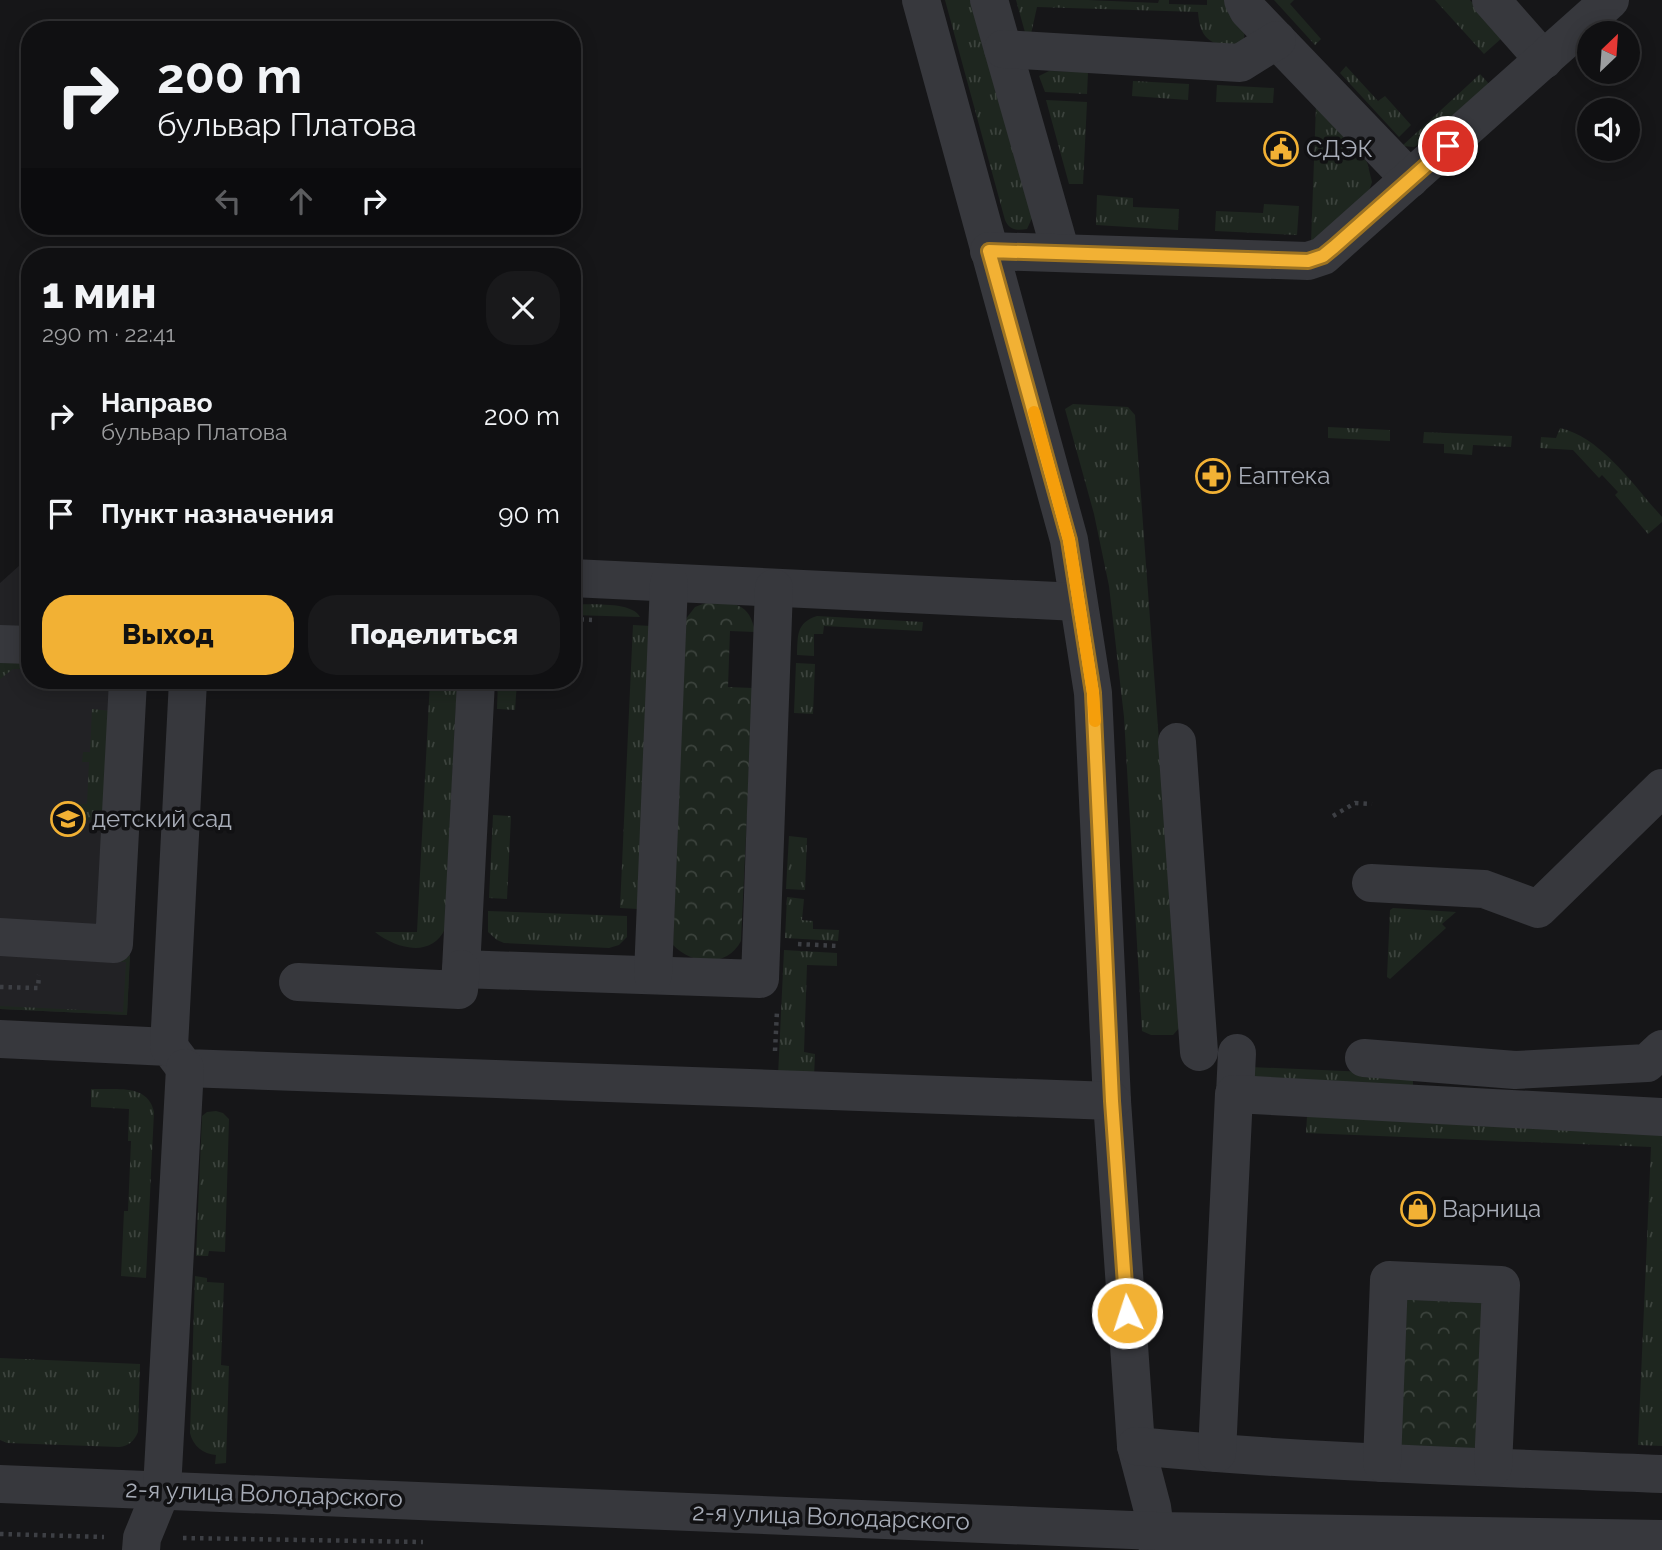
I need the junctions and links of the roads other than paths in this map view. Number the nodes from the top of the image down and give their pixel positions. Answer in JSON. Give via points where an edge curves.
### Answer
{"nodes":[{"id":1,"x":921,"y":0,"type":"edge"},
{"id":2,"x":989,"y":0,"type":"edge"},
{"id":3,"x":1243,"y":0,"type":"edge"},
{"id":4,"x":1491,"y":0,"type":"edge"},
{"id":5,"x":1610,"y":0,"type":"edge"},
{"id":6,"x":1277,"y":40,"type":"junction"},
{"id":7,"x":1003,"y":49,"type":"junction"},
{"id":8,"x":1544,"y":60,"type":"junction"},
{"id":9,"x":1410,"y":179,"type":"junction"},
{"id":10,"x":989,"y":251,"type":"junction"},
{"id":11,"x":1061,"y":253,"type":"junction"},
{"id":12,"x":581,"y":578,"type":"edge"},
{"id":13,"x":669,"y":583,"type":"junction"},
{"id":14,"x":775,"y":588,"type":"junction"},
{"id":15,"x":1078,"y":602,"type":"junction"},
{"id":16,"x":0,"y":644,"type":"edge"},
{"id":17,"x":21,"y":645,"type":"edge"},
{"id":18,"x":128,"y":689,"type":"edge"},
{"id":19,"x":188,"y":689,"type":"edge"},
{"id":20,"x":476,"y":689,"type":"edge"},
{"id":21,"x":1177,"y":742,"type":"dead end"},
{"id":22,"x":1662,"y":788,"type":"edge"},
{"id":23,"x":1371,"y":883,"type":"dead end"},
{"id":24,"x":0,"y":937,"type":"edge"},
{"id":25,"x":461,"y":969,"type":"junction"},
{"id":26,"x":653,"y":975,"type":"junction"},
{"id":27,"x":299,"y":982,"type":"dead end"},
{"id":28,"x":0,"y":1039,"type":"edge"},
{"id":29,"x":1662,"y":1049,"type":"edge"},
{"id":30,"x":1199,"y":1052,"type":"dead end"},
{"id":31,"x":1237,"y":1053,"type":"dead end"},
{"id":32,"x":177,"y":1058,"type":"junction"},
{"id":33,"x":1364,"y":1058,"type":"dead end"},
{"id":34,"x":1235,"y":1094,"type":"junction"},
{"id":35,"x":1112,"y":1101,"type":"junction"},
{"id":36,"x":1662,"y":1117,"type":"edge"},
{"id":37,"x":1136,"y":1446,"type":"junction"},
{"id":38,"x":1217,"y":1453,"type":"junction"},
{"id":39,"x":1382,"y":1463,"type":"junction"},
{"id":40,"x":1493,"y":1467,"type":"junction"},
{"id":41,"x":1662,"y":1474,"type":"edge"},
{"id":42,"x":0,"y":1484,"type":"edge"},
{"id":43,"x":162,"y":1489,"type":"junction"},
{"id":44,"x":1662,"y":1539,"type":"edge"},
{"id":45,"x":1157,"y":1540,"type":"edge"},
{"id":46,"x":141,"y":1550,"type":"edge"}],
"edges":[{"from":1,"to":10,"type":"street"},
{"from":2,"to":7,"type":"street"},
{"from":3,"to":6,"type":"street"},
{"from":4,"to":8,"type":"street"},
{"from":5,"to":8,"type":"street"},
{"from":6,"to":7,"type":"street","via":[[1240,63]]},
{"from":6,"to":9,"type":"street"},
{"from":7,"to":11,"type":"street"},
{"from":8,"to":9,"type":"street"},
{"from":9,"to":11,"type":"street","via":[[1323,256],[1308,261]]},
{"from":10,"to":11,"type":"street"},
{"from":10,"to":15,"type":"street","via":[[1069,540]]},
{"from":12,"to":13,"type":"street"},
{"from":13,"to":14,"type":"street"},
{"from":13,"to":26,"type":"street"},
{"from":14,"to":15,"type":"street"},
{"from":14,"to":26,"type":"street","via":[[760,979]]},
{"from":15,"to":35,"type":"street","via":[[1093,693]]},
{"from":16,"to":17,"type":"street"},
{"from":18,"to":24,"type":"street","via":[[114,944]]},
{"from":19,"to":32,"type":"street"},
{"from":20,"to":25,"type":"street"},
{"from":21,"to":30,"type":"street"},
{"from":22,"to":23,"type":"street","via":[[1538,909],[1484,889]]},
{"from":25,"to":26,"type":"street"},
{"from":25,"to":27,"type":"street","via":[[459,990]]},
{"from":28,"to":32,"type":"street"},
{"from":29,"to":33,"type":"street","via":[[1647,1063],[1515,1070]]},
{"from":31,"to":34,"type":"street"},
{"from":32,"to":35,"type":"street"},
{"from":32,"to":43,"type":"street"},
{"from":34,"to":36,"type":"street"},
{"from":34,"to":38,"type":"street"},
{"from":35,"to":37,"type":"street"},
{"from":37,"to":38,"type":"street"},
{"from":37,"to":45,"type":"street"},
{"from":38,"to":39,"type":"street"},
{"from":39,"to":40,"type":"street"},
{"from":39,"to":40,"type":"street","via":[[1389,1280],[1403,1280],[1501,1285]]},
{"from":40,"to":41,"type":"street"},
{"from":42,"to":43,"type":"street","name":"2-я улица Володарского"},
{"from":43,"to":45,"type":"street","name":"2-я улица Володарского"},
{"from":43,"to":46,"type":"street"},
{"from":44,"to":45,"type":"street","name":"2-я улица Володарского"}]}
